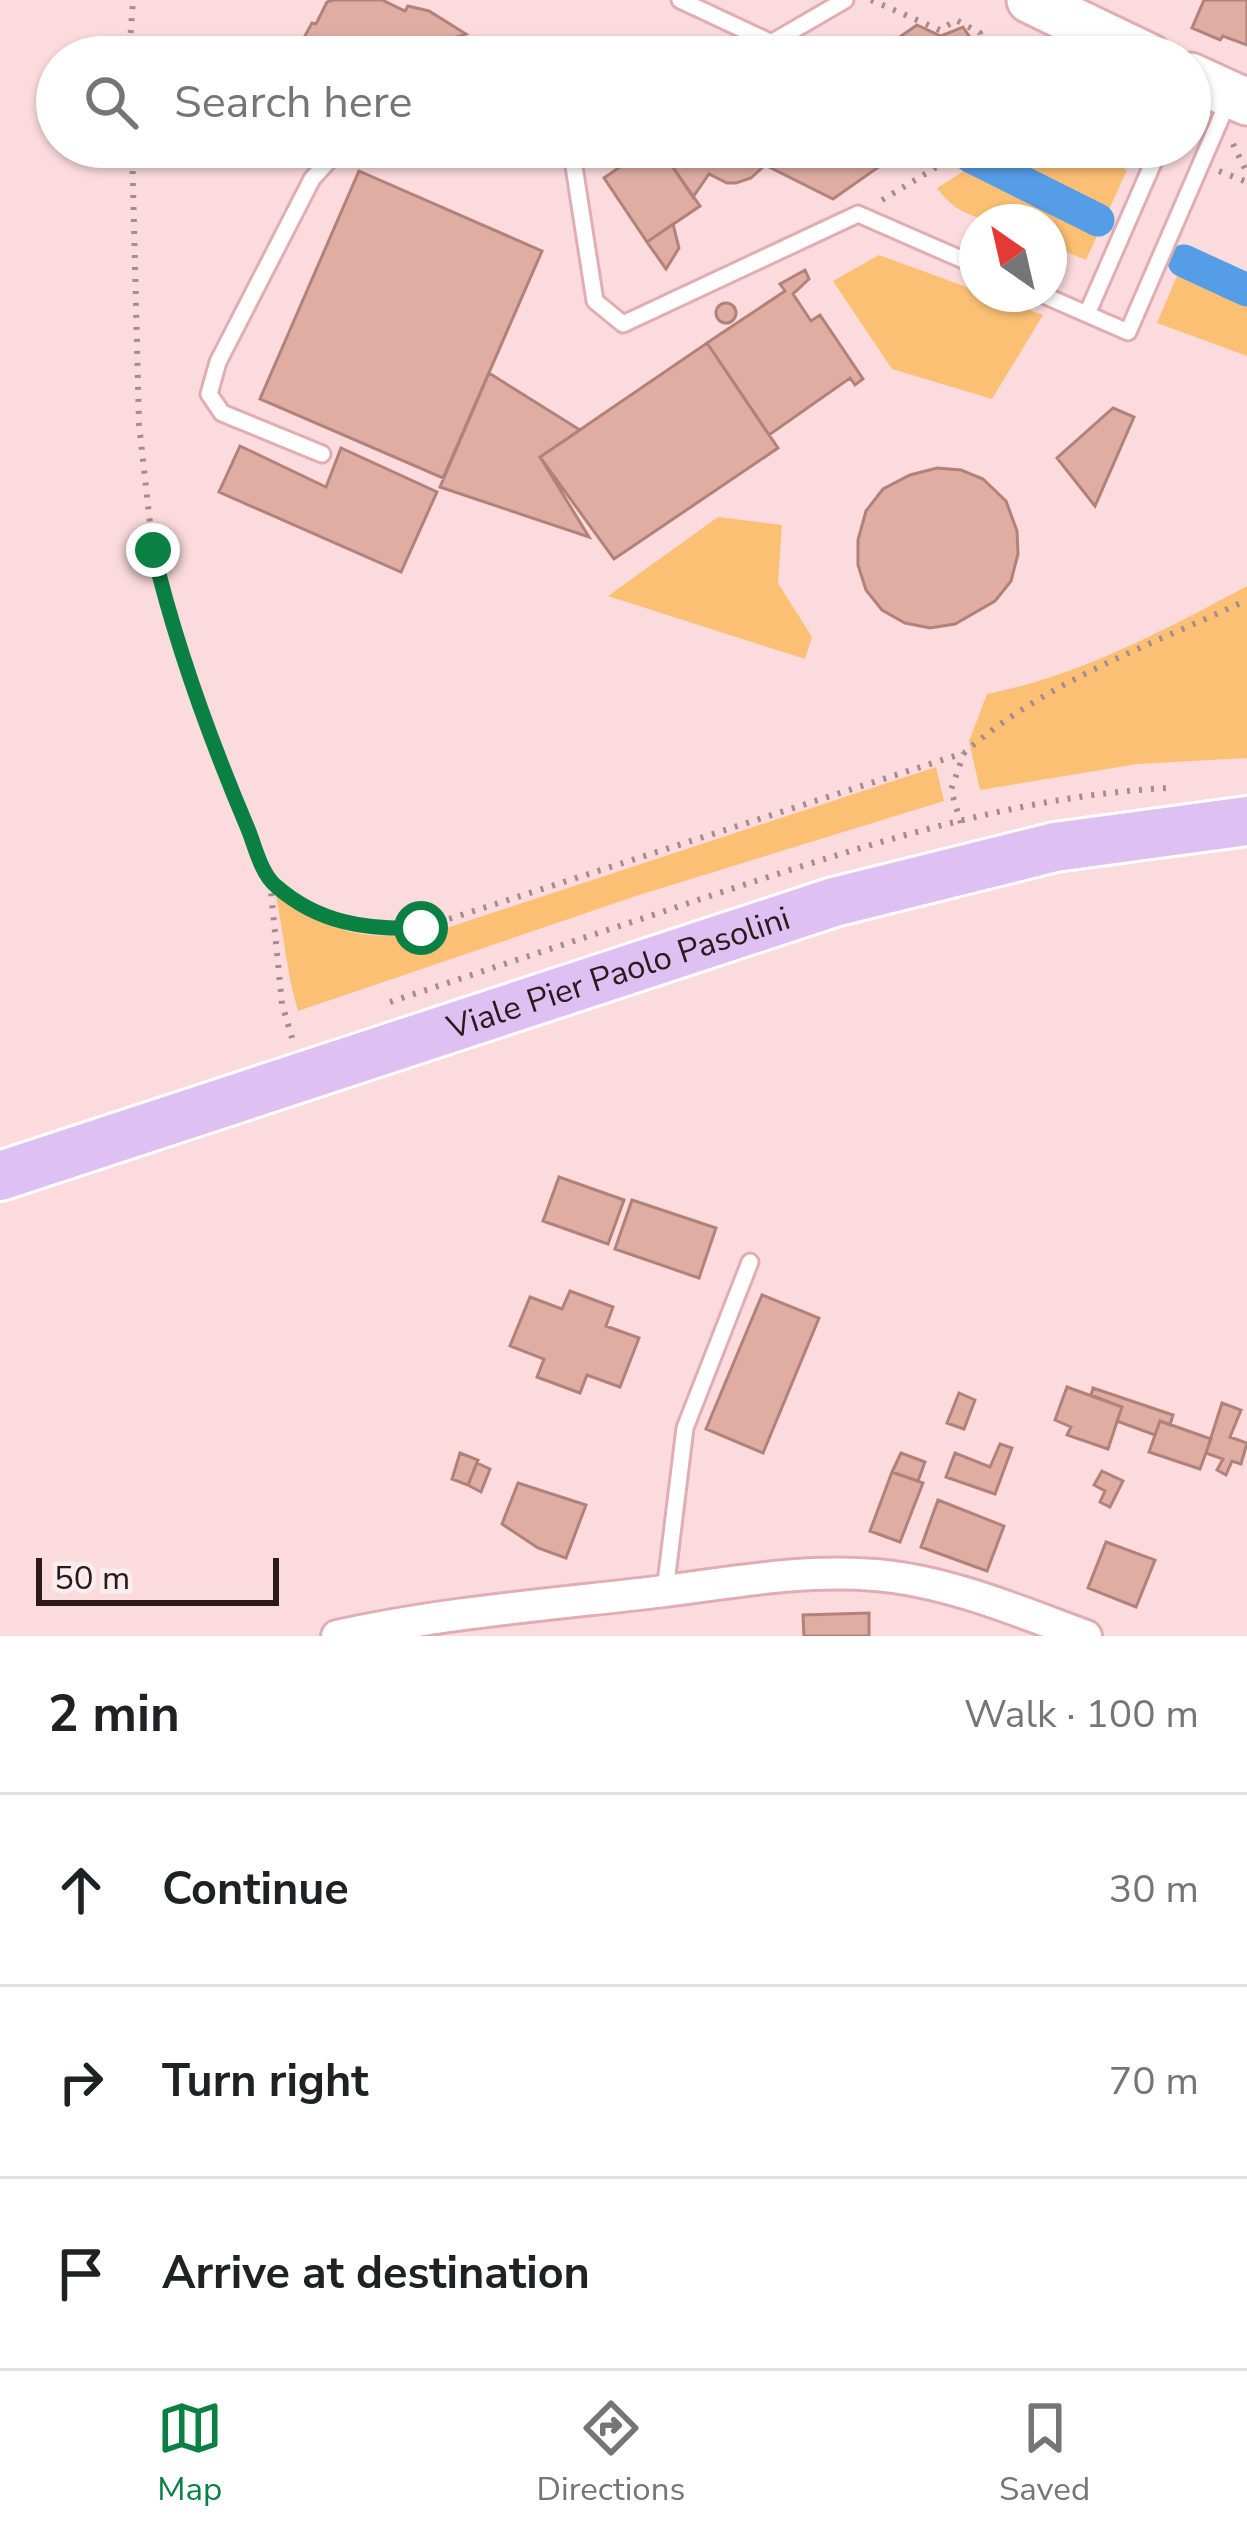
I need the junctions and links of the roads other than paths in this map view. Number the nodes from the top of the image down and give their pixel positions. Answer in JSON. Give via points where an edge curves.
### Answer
{"nodes":[{"id":1,"x":680,"y":0,"type":"edge"},
{"id":2,"x":845,"y":0,"type":"edge"},
{"id":3,"x":1030,"y":0,"type":"edge"},
{"id":4,"x":757,"y":36,"type":"edge"},
{"id":5,"x":784,"y":36,"type":"edge"},
{"id":6,"x":1105,"y":36,"type":"edge"},
{"id":7,"x":322,"y":168,"type":"edge"},
{"id":8,"x":574,"y":168,"type":"edge"},
{"id":9,"x":1149,"y":168,"type":"edge"},
{"id":10,"x":1188,"y":168,"type":"edge"},
{"id":11,"x":959,"y":258,"type":"edge"},
{"id":12,"x":1067,"y":305,"type":"edge"},
{"id":13,"x":1087,"y":314,"type":"junction"},
{"id":14,"x":322,"y":454,"type":"dead end"},
{"id":15,"x":1247,"y":821,"type":"edge"},
{"id":16,"x":0,"y":1176,"type":"edge"},
{"id":17,"x":750,"y":1262,"type":"dead end"},
{"id":18,"x":665,"y":1591,"type":"junction"},
{"id":19,"x":338,"y":1636,"type":"edge"},
{"id":20,"x":1086,"y":1636,"type":"edge"}],
"edges":[{"from":1,"to":4,"type":"lane"},
{"from":2,"to":5,"type":"lane"},
{"from":3,"to":6,"type":"main road"},
{"from":7,"to":14,"type":"lane","via":[[218,362],[209,394],[222,413]]},
{"from":8,"to":11,"type":"lane","via":[[595,301],[623,324],[858,214]]},
{"from":9,"to":13,"type":"lane"},
{"from":10,"to":13,"type":"lane","via":[[1128,332]]},
{"from":12,"to":13,"type":"lane"},
{"from":15,"to":16,"type":"main road","name":"Viale Pier Paolo Pasolini","via":[[1055,848],[834,902]]},
{"from":17,"to":18,"type":"lane","via":[[685,1428]]},
{"from":18,"to":19,"type":"street"},
{"from":18,"to":20,"type":"street","via":[[873,1575],[974,1596]]}]}
